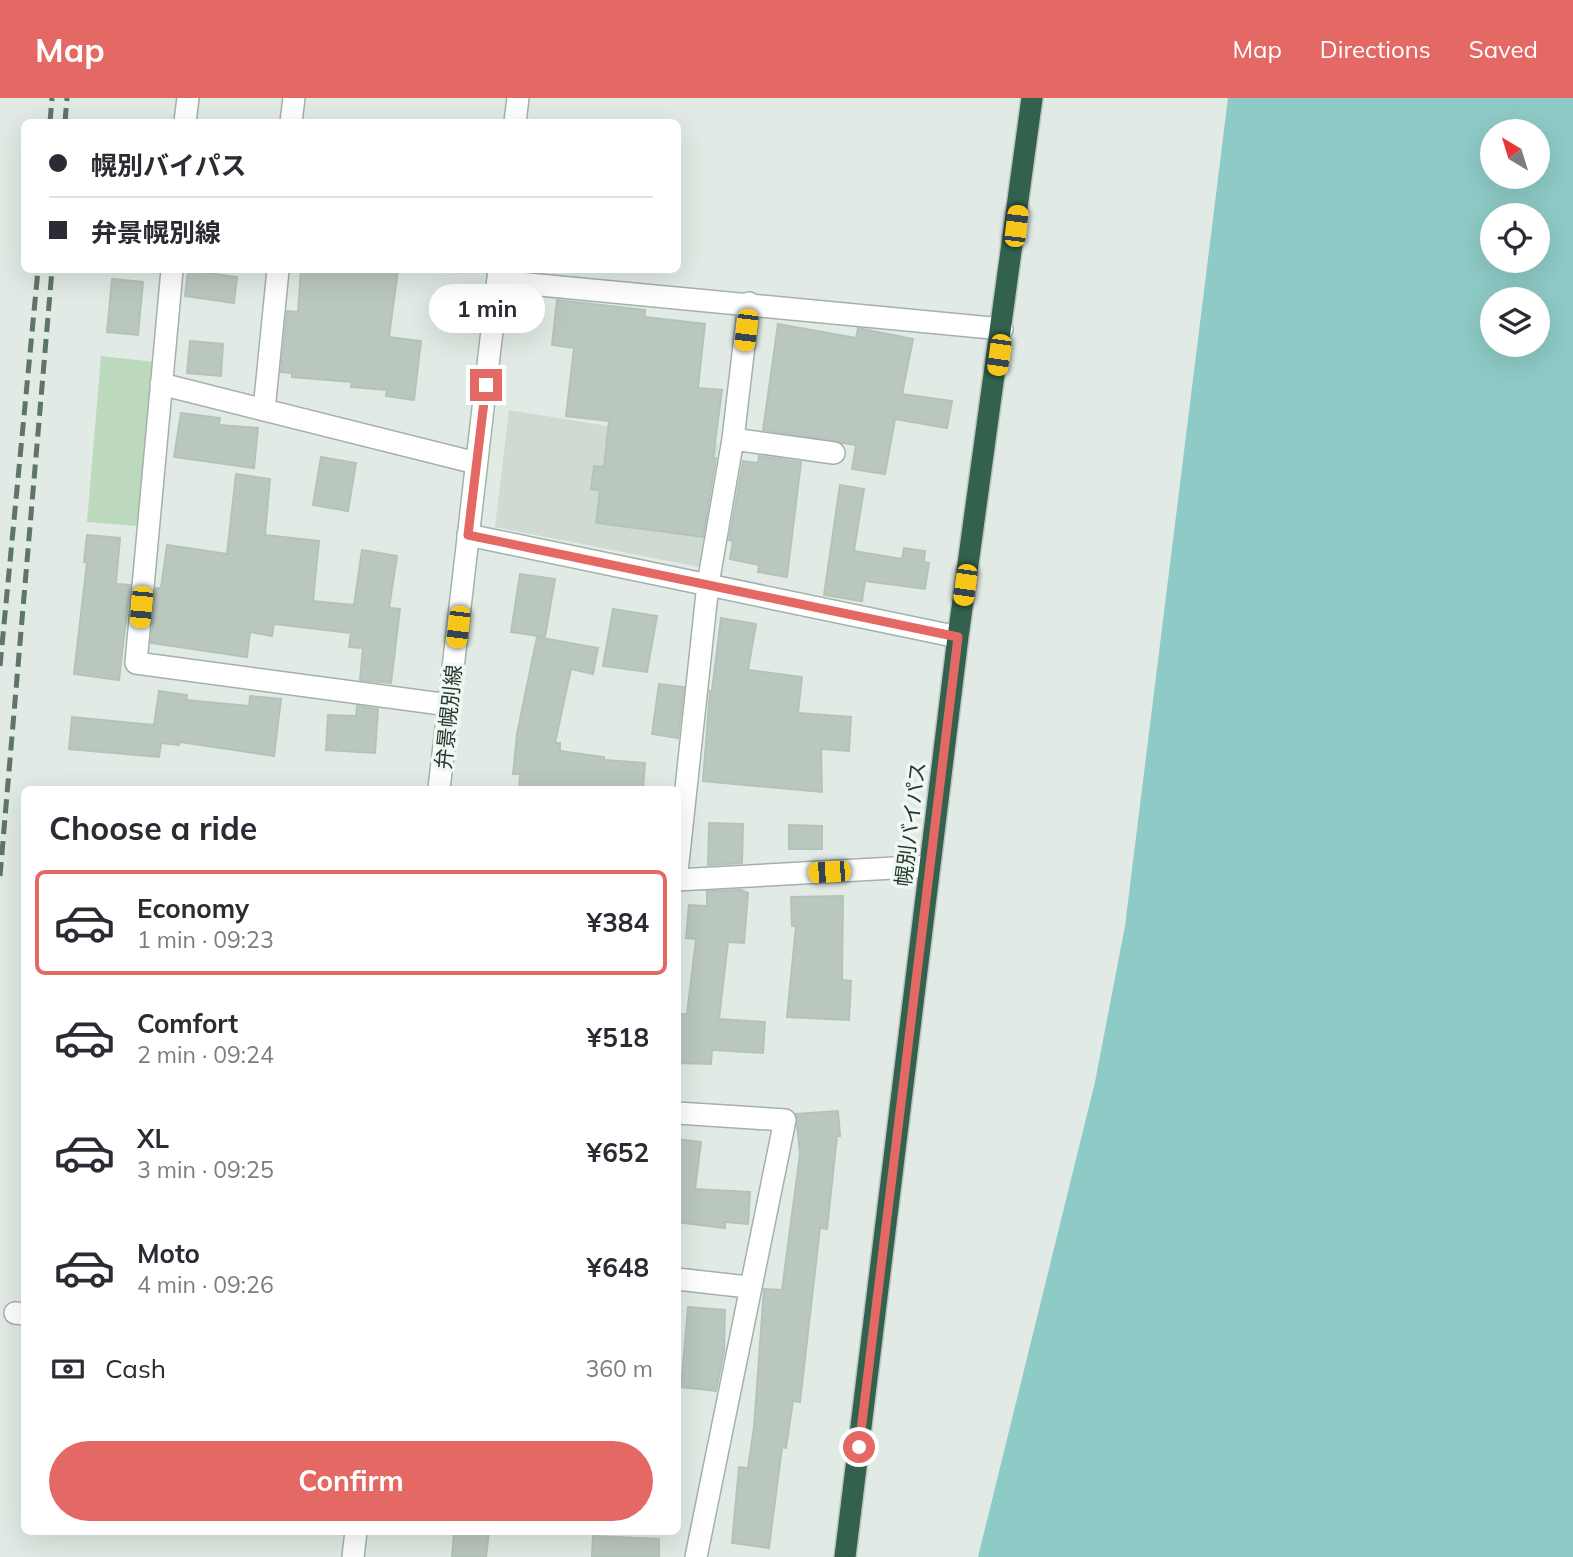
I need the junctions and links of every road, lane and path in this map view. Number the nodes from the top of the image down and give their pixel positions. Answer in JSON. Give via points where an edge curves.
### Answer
{"nodes":[{"id":1,"x":188,"y":98,"type":"edge"},
{"id":2,"x":294,"y":98,"type":"edge"},
{"id":3,"x":517,"y":98,"type":"edge"},
{"id":4,"x":1032,"y":98,"type":"edge"},
{"id":5,"x":186,"y":119,"type":"edge"},
{"id":6,"x":291,"y":119,"type":"edge"},
{"id":7,"x":515,"y":119,"type":"edge"},
{"id":8,"x":172,"y":273,"type":"edge"},
{"id":9,"x":278,"y":273,"type":"edge"},
{"id":10,"x":499,"y":275,"type":"edge"},
{"id":11,"x":749,"y":303,"type":"junction"},
{"id":12,"x":1002,"y":329,"type":"junction"},
{"id":13,"x":162,"y":384,"type":"junction"},
{"id":14,"x":264,"y":410,"type":"junction"},
{"id":15,"x":733,"y":439,"type":"junction"},
{"id":16,"x":835,"y":453,"type":"dead end"},
{"id":17,"x":476,"y":463,"type":"junction"},
{"id":18,"x":468,"y":535,"type":"junction"},
{"id":19,"x":708,"y":583,"type":"junction"},
{"id":20,"x":958,"y":637,"type":"junction"},
{"id":21,"x":449,"y":705,"type":"junction"},
{"id":22,"x":439,"y":786,"type":"edge"},
{"id":23,"x":681,"y":835,"type":"edge"},
{"id":24,"x":930,"y":866,"type":"junction"},
{"id":25,"x":681,"y":880,"type":"edge"},
{"id":26,"x":681,"y":1113,"type":"edge"},
{"id":27,"x":681,"y":1279,"type":"edge"},
{"id":28,"x":748,"y":1287,"type":"junction"},
{"id":29,"x":356,"y":1535,"type":"edge"},
{"id":30,"x":353,"y":1557,"type":"edge"},
{"id":31,"x":696,"y":1557,"type":"edge"},
{"id":32,"x":845,"y":1557,"type":"edge"}],
"edges":[{"from":1,"to":5,"type":"street"},
{"from":2,"to":6,"type":"street"},
{"from":3,"to":7,"type":"street"},
{"from":4,"to":12,"type":"highway","name":"幌別バイパス"},
{"from":8,"to":13,"type":"street"},
{"from":9,"to":14,"type":"street"},
{"from":10,"to":11,"type":"street"},
{"from":10,"to":17,"type":"street","name":"弁景幌別線"},
{"from":11,"to":12,"type":"street"},
{"from":11,"to":15,"type":"street"},
{"from":12,"to":20,"type":"highway","name":"幌別バイパス"},
{"from":13,"to":14,"type":"street"},
{"from":13,"to":21,"type":"street","via":[[136,663]]},
{"from":14,"to":17,"type":"street"},
{"from":15,"to":16,"type":"street"},
{"from":15,"to":19,"type":"street"},
{"from":17,"to":18,"type":"street","name":"弁景幌別線"},
{"from":18,"to":19,"type":"street"},
{"from":18,"to":21,"type":"street","name":"弁景幌別線"},
{"from":19,"to":20,"type":"street"},
{"from":19,"to":23,"type":"street"},
{"from":20,"to":24,"type":"highway","name":"幌別バイパス"},
{"from":21,"to":22,"type":"street","name":"弁景幌別線"},
{"from":24,"to":25,"type":"street"},
{"from":24,"to":32,"type":"highway","name":"幌別バイパス"},
{"from":26,"to":28,"type":"street","via":[[785,1120]]},
{"from":27,"to":28,"type":"street"},
{"from":28,"to":31,"type":"street"},
{"from":29,"to":30,"type":"street"}]}
